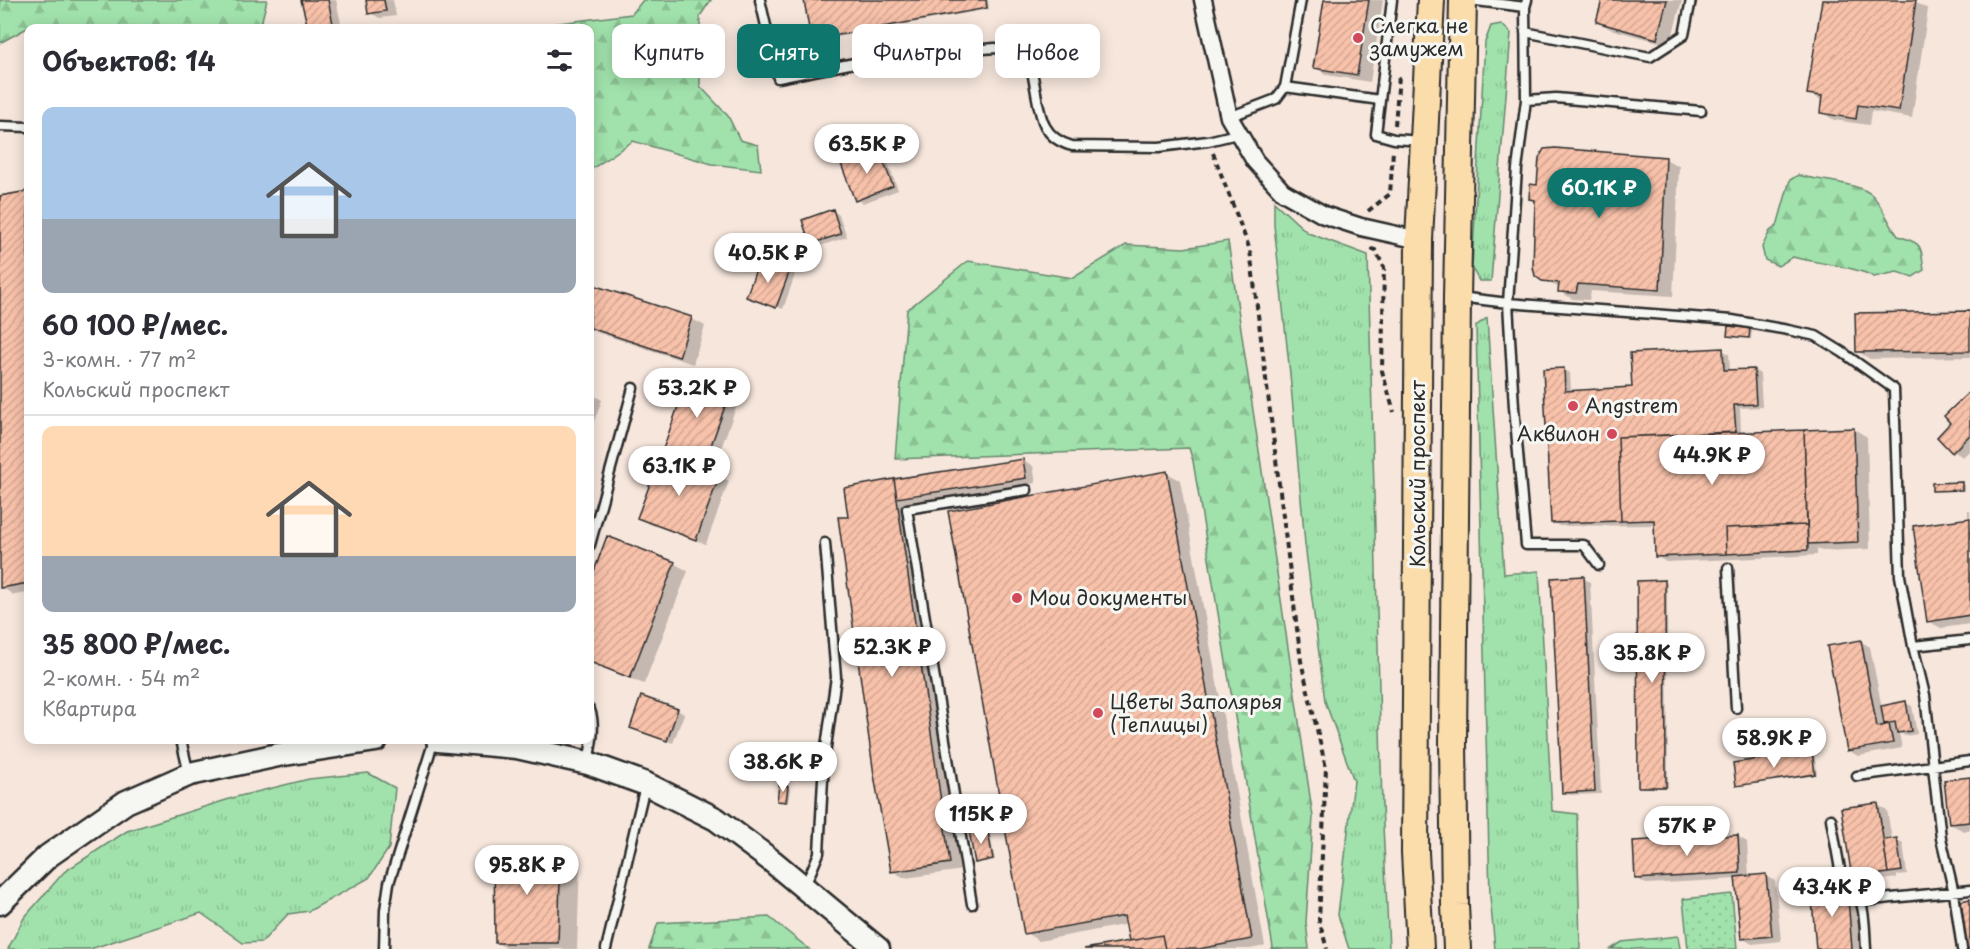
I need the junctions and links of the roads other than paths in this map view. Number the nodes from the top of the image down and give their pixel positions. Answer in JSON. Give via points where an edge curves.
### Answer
{"nodes":[{"id":1,"x":759,"y":0,"type":"edge"},
{"id":2,"x":1203,"y":0,"type":"edge"},
{"id":3,"x":1301,"y":0,"type":"edge"},
{"id":4,"x":1392,"y":0,"type":"edge"},
{"id":5,"x":1431,"y":0,"type":"edge"},
{"id":6,"x":1463,"y":0,"type":"edge"},
{"id":7,"x":1468,"y":0,"type":"edge"},
{"id":8,"x":1691,"y":0,"type":"edge"},
{"id":9,"x":1526,"y":4,"type":"edge"},
{"id":10,"x":1526,"y":32,"type":"junction"},
{"id":11,"x":1285,"y":87,"type":"junction"},
{"id":12,"x":1380,"y":100,"type":"junction"},
{"id":13,"x":1526,"y":100,"type":"junction"},
{"id":14,"x":1701,"y":111,"type":"dead end"},
{"id":15,"x":1229,"y":117,"type":"junction"},
{"id":16,"x":0,"y":126,"type":"edge"},
{"id":17,"x":24,"y":127,"type":"edge"},
{"id":18,"x":1237,"y":134,"type":"junction"},
{"id":19,"x":1424,"y":141,"type":"junction"},
{"id":20,"x":1419,"y":240,"type":"junction"},
{"id":21,"x":1458,"y":242,"type":"junction"},
{"id":22,"x":1457,"y":297,"type":"junction"},
{"id":23,"x":1508,"y":303,"type":"junction"},
{"id":24,"x":633,"y":388,"type":"dead end"},
{"id":25,"x":1027,"y":490,"type":"dead end"},
{"id":26,"x":594,"y":530,"type":"edge"},
{"id":27,"x":825,"y":543,"type":"dead end"},
{"id":28,"x":1599,"y":565,"type":"dead end"},
{"id":29,"x":1728,"y":568,"type":"dead end"},
{"id":30,"x":1970,"y":640,"type":"edge"},
{"id":31,"x":1913,"y":646,"type":"junction"},
{"id":32,"x":1736,"y":708,"type":"dead end"},
{"id":33,"x":182,"y":744,"type":"edge"},
{"id":34,"x":350,"y":744,"type":"edge"},
{"id":35,"x":433,"y":744,"type":"edge"},
{"id":36,"x":483,"y":744,"type":"edge"},
{"id":37,"x":591,"y":744,"type":"edge"},
{"id":38,"x":1970,"y":761,"type":"edge"},
{"id":39,"x":588,"y":763,"type":"junction"},
{"id":40,"x":1932,"y":767,"type":"junction"},
{"id":41,"x":190,"y":774,"type":"junction"},
{"id":42,"x":1857,"y":776,"type":"dead end"},
{"id":43,"x":646,"y":784,"type":"junction"},
{"id":44,"x":1831,"y":819,"type":"dead end"},
{"id":45,"x":804,"y":888,"type":"junction"},
{"id":46,"x":1970,"y":890,"type":"edge"},
{"id":47,"x":1954,"y":893,"type":"junction"},
{"id":48,"x":1862,"y":902,"type":"junction"},
{"id":49,"x":0,"y":903,"type":"edge"},
{"id":50,"x":972,"y":904,"type":"dead end"},
{"id":51,"x":384,"y":949,"type":"edge"},
{"id":52,"x":606,"y":949,"type":"edge"},
{"id":53,"x":878,"y":949,"type":"edge"},
{"id":54,"x":1420,"y":949,"type":"edge"},
{"id":55,"x":1457,"y":949,"type":"edge"},
{"id":56,"x":1866,"y":949,"type":"edge"},
{"id":57,"x":1962,"y":949,"type":"edge"}],
"edges":[{"from":1,"to":18,"type":"lane","via":[[778,78],[880,58],[995,48],[1027,60],[1044,124],[1050,136],[1060,143],[1159,147]]},
{"from":2,"to":15,"type":"street"},
{"from":3,"to":11,"type":"lane"},
{"from":4,"to":12,"type":"lane"},
{"from":5,"to":19,"type":"main road","name":"Кольский проспект"},
{"from":6,"to":21,"type":"main road","name":"Кольский проспект"},
{"from":7,"to":9,"type":"lane"},
{"from":8,"to":10,"type":"lane","via":[[1684,35],[1650,57]]},
{"from":9,"to":10,"type":"lane"},
{"from":10,"to":13,"type":"lane"},
{"from":11,"to":12,"type":"lane"},
{"from":11,"to":15,"type":"lane","via":[[1276,99]]},
{"from":12,"to":19,"type":"lane","via":[[1376,134]]},
{"from":13,"to":14,"type":"lane","via":[[1556,98]]},
{"from":13,"to":23,"type":"lane"},
{"from":15,"to":18,"type":"street"},
{"from":16,"to":17,"type":"lane"},
{"from":18,"to":20,"type":"street","via":[[1283,192],[1324,215]]},
{"from":19,"to":20,"type":"main road","name":"Кольский проспект"},
{"from":20,"to":21,"type":"main road"},
{"from":20,"to":54,"type":"main road","name":"Кольский проспект","via":[[1416,852]]},
{"from":21,"to":22,"type":"main road","name":"Кольский проспект"},
{"from":22,"to":23,"type":"lane"},
{"from":22,"to":55,"type":"main road","name":"Кольский проспект","via":[[1453,755]]},
{"from":23,"to":28,"type":"lane","via":[[1526,545],[1584,545]]},
{"from":23,"to":31,"type":"lane","via":[[1732,320],[1816,336],[1894,389],[1900,576]]},
{"from":24,"to":26,"type":"lane"},
{"from":25,"to":50,"type":"lane","via":[[907,509]]},
{"from":27,"to":45,"type":"lane","via":[[836,677],[824,761],[819,853]]},
{"from":29,"to":32,"type":"lane"},
{"from":30,"to":31,"type":"lane"},
{"from":31,"to":40,"type":"lane","via":[[1925,695]]},
{"from":33,"to":41,"type":"lane"},
{"from":34,"to":41,"type":"main road"},
{"from":35,"to":51,"type":"lane","via":[[389,884]]},
{"from":36,"to":39,"type":"main road","via":[[517,747]]},
{"from":37,"to":39,"type":"lane"},
{"from":38,"to":40,"type":"lane"},
{"from":39,"to":43,"type":"main road"},
{"from":40,"to":42,"type":"lane"},
{"from":40,"to":47,"type":"lane","via":[[1941,838]]},
{"from":41,"to":49,"type":"main road","via":[[126,802],[48,856]]},
{"from":43,"to":45,"type":"main road","via":[[717,819]]},
{"from":43,"to":52,"type":"lane"},
{"from":44,"to":48,"type":"lane","via":[[1841,875],[1850,881]]},
{"from":45,"to":53,"type":"main road"},
{"from":46,"to":47,"type":"lane"},
{"from":47,"to":48,"type":"lane"},
{"from":47,"to":57,"type":"lane"},
{"from":48,"to":56,"type":"lane"}]}
